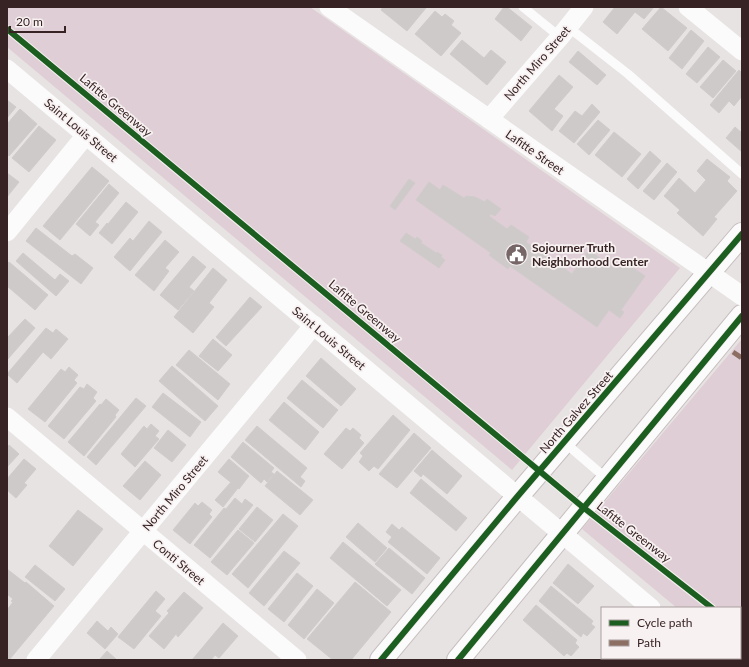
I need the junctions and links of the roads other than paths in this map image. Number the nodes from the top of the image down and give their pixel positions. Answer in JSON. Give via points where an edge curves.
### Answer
{"nodes":[{"id":1,"x":329,"y":7,"type":"edge"},
{"id":2,"x":523,"y":7,"type":"edge"},
{"id":3,"x":584,"y":7,"type":"edge"},
{"id":4,"x":688,"y":7,"type":"edge"},
{"id":5,"x":564,"y":32,"type":"junction"},
{"id":6,"x":742,"y":51,"type":"edge"},
{"id":7,"x":7,"y":69,"type":"edge"},
{"id":8,"x":489,"y":119,"type":"junction"},
{"id":9,"x":86,"y":135,"type":"junction"},
{"id":10,"x":742,"y":174,"type":"edge"},
{"id":11,"x":7,"y":232,"type":"edge"},
{"id":12,"x":742,"y":234,"type":"edge"},
{"id":13,"x":709,"y":274,"type":"junction"},
{"id":14,"x":742,"y":296,"type":"edge"},
{"id":15,"x":742,"y":316,"type":"edge"},
{"id":16,"x":314,"y":325,"type":"junction"},
{"id":17,"x":7,"y":417,"type":"edge"},
{"id":18,"x":564,"y":442,"type":"junction"},
{"id":19,"x":608,"y":479,"type":"junction"},
{"id":20,"x":517,"y":497,"type":"junction"},
{"id":21,"x":143,"y":532,"type":"junction"},
{"id":22,"x":562,"y":535,"type":"junction"},
{"id":23,"x":650,"y":607,"type":"edge"},
{"id":24,"x":36,"y":660,"type":"edge"},
{"id":25,"x":297,"y":660,"type":"edge"},
{"id":26,"x":381,"y":660,"type":"edge"},
{"id":27,"x":458,"y":660,"type":"edge"}],
"edges":[{"from":1,"to":8,"type":"street","name":"Lafitte Street"},
{"from":2,"to":5,"type":"lane"},
{"from":3,"to":5,"type":"street","name":"North Miro Street"},
{"from":4,"to":6,"type":"street"},
{"from":5,"to":8,"type":"street","name":"North Miro Street"},
{"from":5,"to":10,"type":"lane","via":[[628,74]]},
{"from":7,"to":9,"type":"street","name":"Saint Louis Street"},
{"from":8,"to":13,"type":"street","name":"Lafitte Street"},
{"from":9,"to":11,"type":"street"},
{"from":9,"to":16,"type":"street","name":"Saint Louis Street"},
{"from":12,"to":13,"type":"street","name":"North Galvez Street"},
{"from":13,"to":14,"type":"street","name":"Lafitte Street"},
{"from":13,"to":18,"type":"street","name":"North Galvez Street"},
{"from":15,"to":19,"type":"street"},
{"from":16,"to":20,"type":"street","name":"Saint Louis Street"},
{"from":16,"to":21,"type":"street","name":"North Miro Street"},
{"from":17,"to":21,"type":"street","name":"Conti Street"},
{"from":18,"to":19,"type":"lane"},
{"from":18,"to":20,"type":"street","name":"North Galvez Street"},
{"from":19,"to":22,"type":"street"},
{"from":20,"to":22,"type":"street","name":"Saint Louis Street"},
{"from":20,"to":26,"type":"street","name":"North Galvez Street"},
{"from":21,"to":24,"type":"street","name":"North Miro Street"},
{"from":21,"to":25,"type":"street","name":"Conti Street"},
{"from":22,"to":23,"type":"street","name":"Saint Louis Street"},
{"from":22,"to":27,"type":"street"}]}
